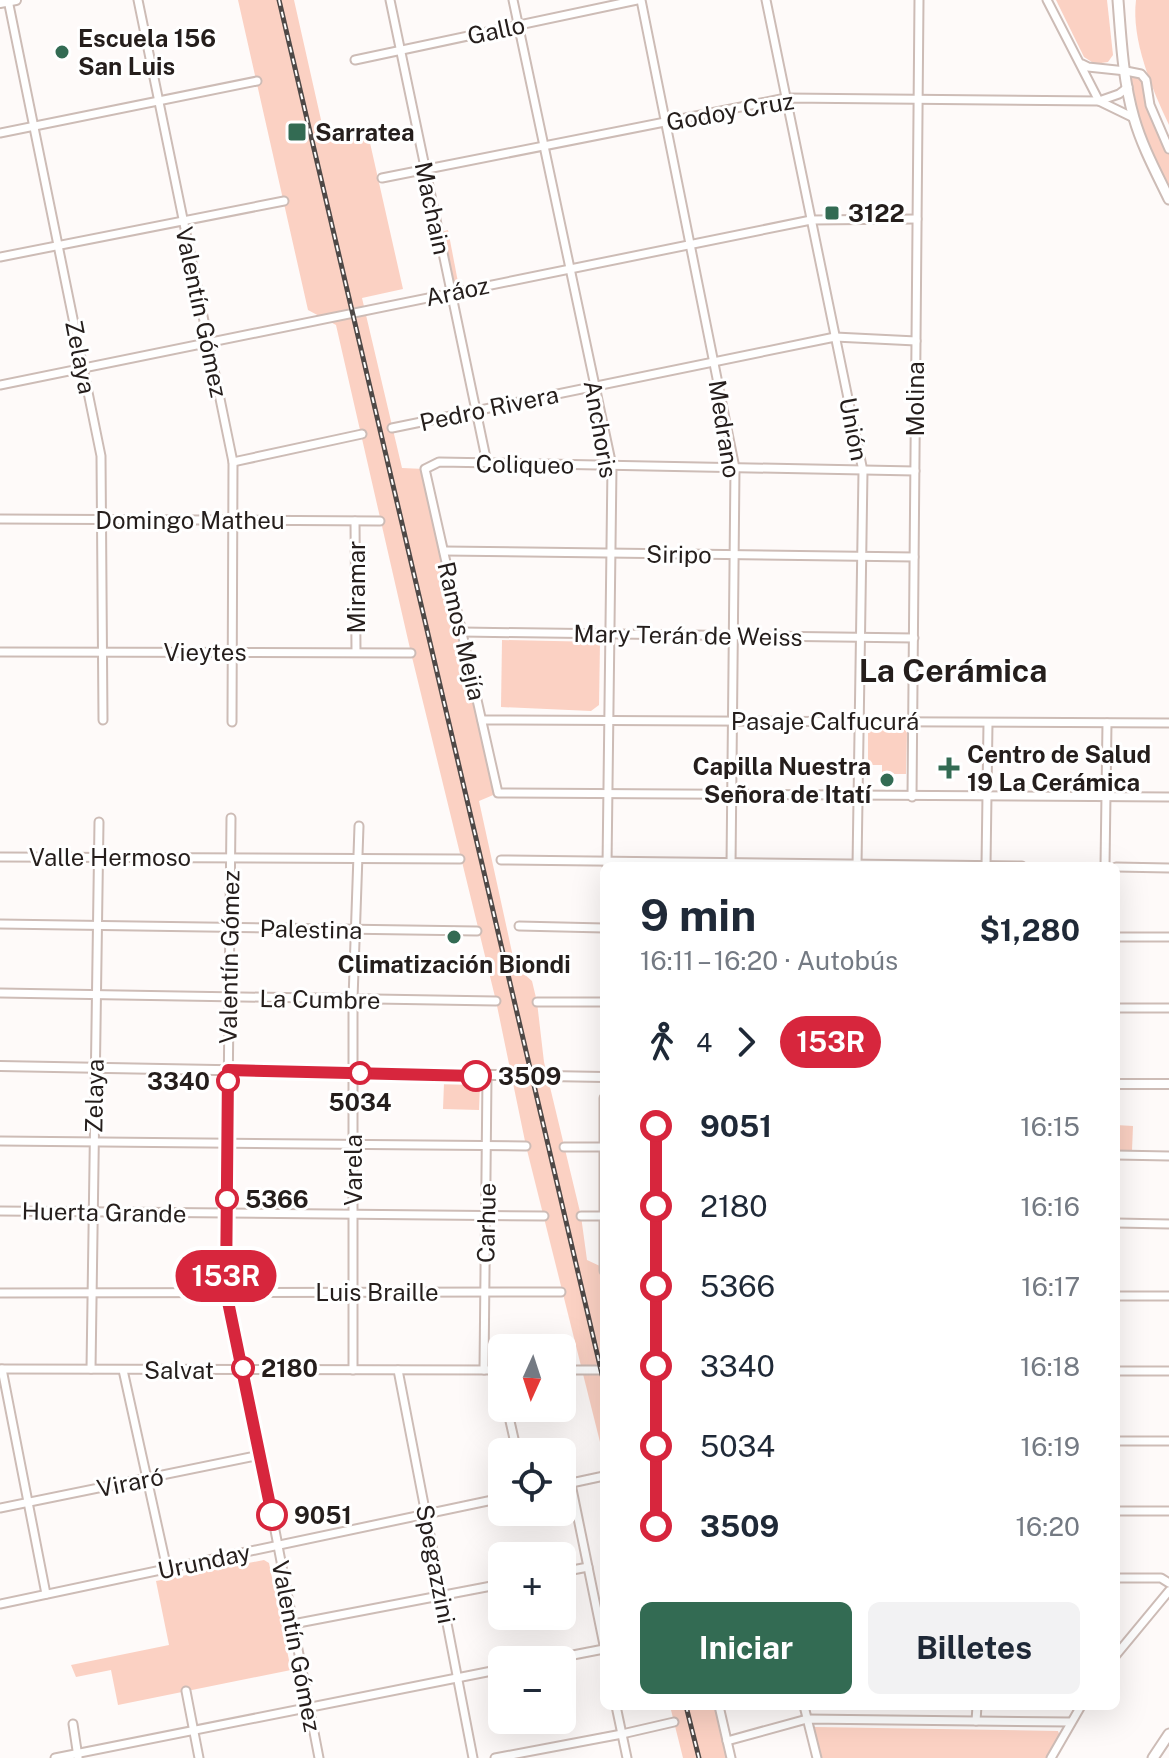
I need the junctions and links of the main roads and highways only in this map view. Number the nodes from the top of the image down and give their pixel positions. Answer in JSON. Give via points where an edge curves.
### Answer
{"nodes":[{"id":1,"x":1118,"y":0,"type":"edge"},
{"id":2,"x":1169,"y":199,"type":"edge"},
{"id":3,"x":1169,"y":1734,"type":"edge"},
{"id":4,"x":1153,"y":1758,"type":"edge"}],
"edges":[{"from":1,"to":2,"type":"main road","via":[[1134,118]]},
{"from":3,"to":4,"type":"main road"}]}
